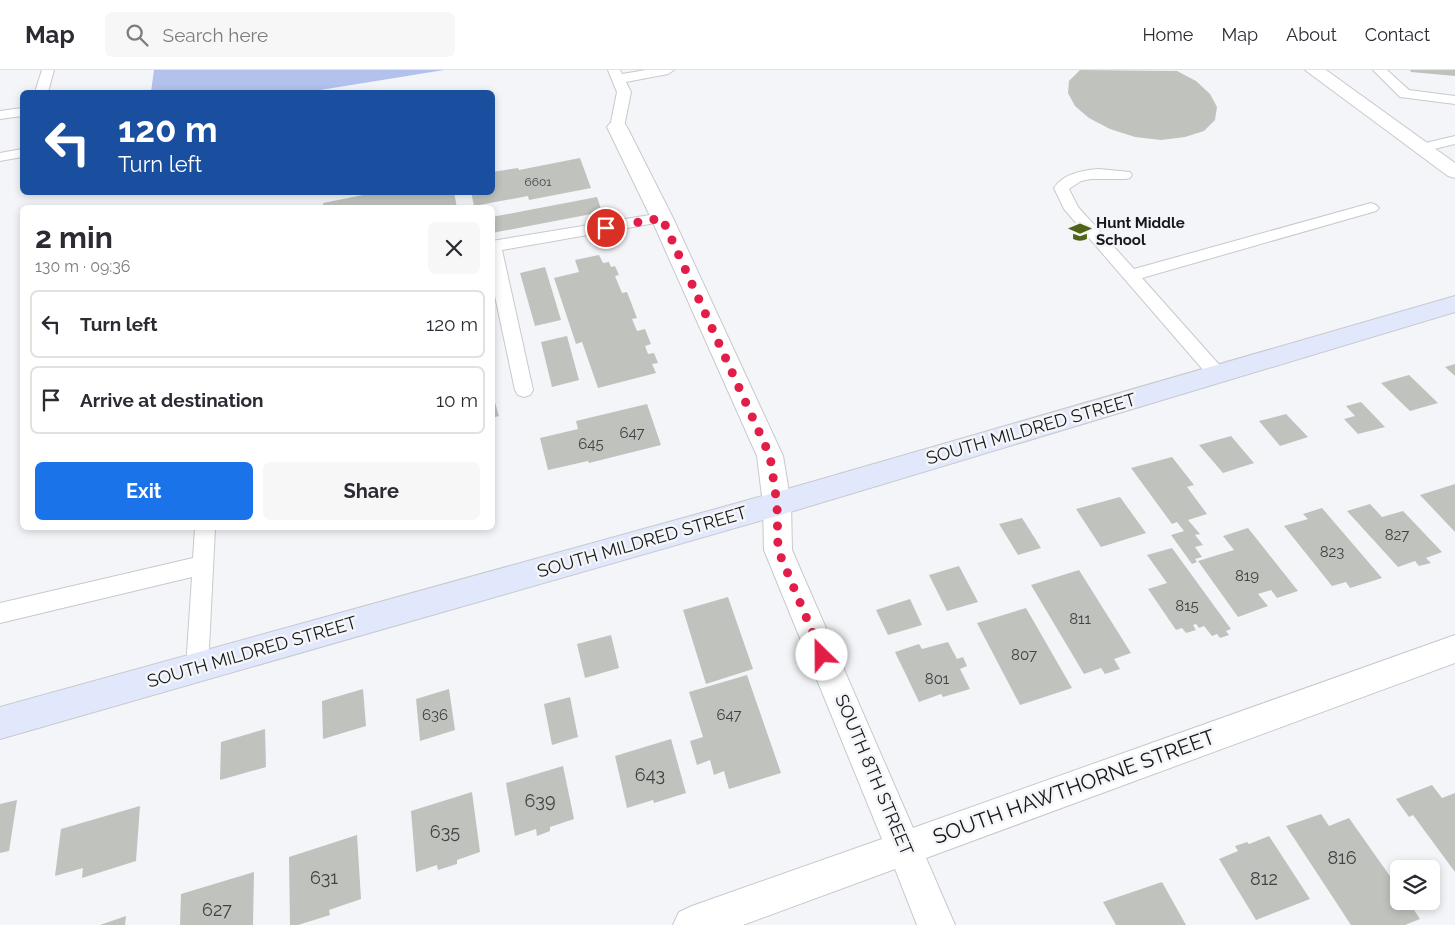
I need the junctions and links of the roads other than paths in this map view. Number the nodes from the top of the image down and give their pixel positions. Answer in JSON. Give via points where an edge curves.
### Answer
{"nodes":[{"id":1,"x":48,"y":70,"type":"edge"},
{"id":2,"x":668,"y":70,"type":"edge"},
{"id":3,"x":1314,"y":70,"type":"edge"},
{"id":4,"x":1379,"y":70,"type":"edge"},
{"id":5,"x":616,"y":75,"type":"edge"},
{"id":6,"x":43,"y":90,"type":"edge"},
{"id":7,"x":1455,"y":100,"type":"edge"},
{"id":8,"x":20,"y":112,"type":"edge"},
{"id":9,"x":0,"y":115,"type":"edge"},
{"id":10,"x":618,"y":127,"type":"joint"},
{"id":11,"x":1455,"y":140,"type":"edge"},
{"id":12,"x":1422,"y":148,"type":"junction"},
{"id":13,"x":20,"y":153,"type":"edge"},
{"id":14,"x":0,"y":156,"type":"edge"},
{"id":15,"x":1455,"y":172,"type":"edge"},
{"id":16,"x":1125,"y":174,"type":"dead end"},
{"id":17,"x":1370,"y":208,"type":"dead end"},
{"id":18,"x":662,"y":218,"type":"junction"},
{"id":19,"x":495,"y":246,"type":"edge"},
{"id":20,"x":495,"y":255,"type":"edge"},
{"id":21,"x":1130,"y":276,"type":"junction"},
{"id":22,"x":1455,"y":304,"type":"edge"},
{"id":23,"x":1217,"y":374,"type":"junction"},
{"id":24,"x":524,"y":390,"type":"dead end"},
{"id":25,"x":777,"y":504,"type":"junction"},
{"id":26,"x":205,"y":530,"type":"edge"},
{"id":27,"x":202,"y":564,"type":"junction"},
{"id":28,"x":0,"y":613,"type":"edge"},
{"id":29,"x":1455,"y":649,"type":"edge"},
{"id":30,"x":197,"y":668,"type":"junction"},
{"id":31,"x":0,"y":723,"type":"edge"},
{"id":32,"x":905,"y":848,"type":"junction"},
{"id":33,"x":692,"y":925,"type":"edge"},
{"id":34,"x":936,"y":925,"type":"edge"}],
"edges":[{"from":1,"to":6,"type":"lane"},
{"from":2,"to":5,"type":"lane"},
{"from":3,"to":12,"type":"street"},
{"from":4,"to":7,"type":"lane","via":[[1405,94]]},
{"from":5,"to":10,"type":"lane","via":[[624,92]]},
{"from":8,"to":9,"type":"lane"},
{"from":10,"to":18,"type":"street","name":"SOUTH 8TH STREET"},
{"from":11,"to":12,"type":"lane"},
{"from":12,"to":15,"type":"street"},
{"from":13,"to":14,"type":"lane"},
{"from":16,"to":21,"type":"lane","via":[[1090,173],[1070,180],[1061,188],[1072,209]]},
{"from":17,"to":21,"type":"lane"},
{"from":18,"to":19,"type":"lane"},
{"from":18,"to":25,"type":"street","name":"SOUTH 8TH STREET","via":[[770,456]]},
{"from":20,"to":24,"type":"lane"},
{"from":21,"to":23,"type":"lane"},
{"from":22,"to":23,"type":"main road","name":"SOUTH MILDRED STREET"},
{"from":23,"to":25,"type":"main road","name":"SOUTH MILDRED STREET"},
{"from":25,"to":30,"type":"main road","name":"SOUTH MILDRED STREET"},
{"from":25,"to":32,"type":"street","name":"SOUTH 8TH STREET","via":[[778,550]]},
{"from":26,"to":27,"type":"lane"},
{"from":27,"to":28,"type":"lane"},
{"from":27,"to":30,"type":"lane"},
{"from":29,"to":32,"type":"street","name":"SOUTH HAWTHORNE STREET"},
{"from":30,"to":31,"type":"main road","name":"SOUTH MILDRED STREET"},
{"from":32,"to":33,"type":"street","name":"SOUTH HAWTHORNE STREET"},
{"from":32,"to":34,"type":"street","name":"SOUTH 8TH STREET"}]}
